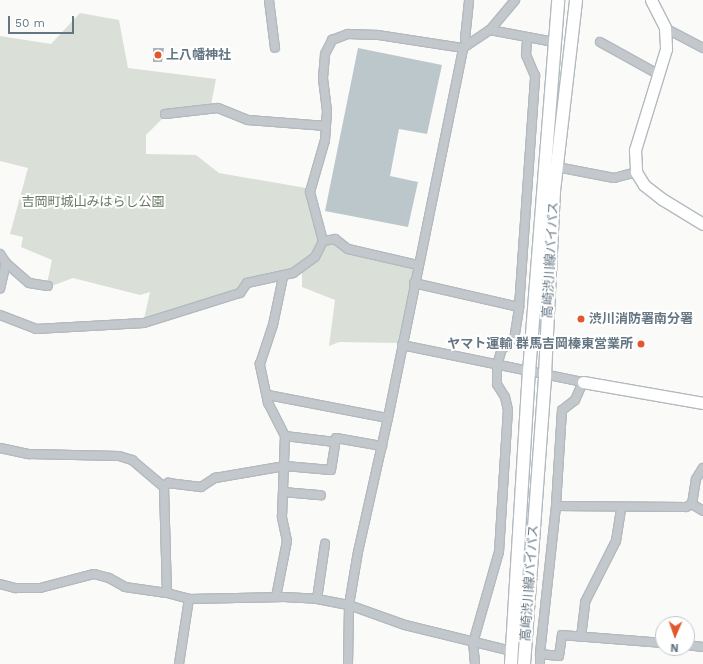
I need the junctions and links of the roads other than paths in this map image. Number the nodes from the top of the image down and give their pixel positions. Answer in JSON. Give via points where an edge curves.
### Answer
{"nodes":[{"id":1,"x":269,"y":0,"type":"edge"},
{"id":2,"x":469,"y":0,"type":"edge"},
{"id":3,"x":515,"y":0,"type":"edge"},
{"id":4,"x":558,"y":0,"type":"edge"},
{"id":5,"x":576,"y":0,"type":"edge"},
{"id":6,"x":651,"y":0,"type":"edge"},
{"id":7,"x":665,"y":28,"type":"junction"},
{"id":8,"x":490,"y":30,"type":"junction"},
{"id":9,"x":527,"y":39,"type":"junction"},
{"id":10,"x":554,"y":42,"type":"junction"},
{"id":11,"x":600,"y":42,"type":"dead end"},
{"id":12,"x":465,"y":47,"type":"junction"},
{"id":13,"x":275,"y":48,"type":"dead end"},
{"id":14,"x":703,"y":48,"type":"edge"},
{"id":15,"x":658,"y":74,"type":"junction"},
{"id":16,"x":165,"y":114,"type":"dead end"},
{"id":17,"x":326,"y":126,"type":"junction"},
{"id":18,"x":557,"y":167,"type":"junction"},
{"id":19,"x":636,"y":172,"type":"junction"},
{"id":20,"x":703,"y":224,"type":"edge"},
{"id":21,"x":323,"y":241,"type":"junction"},
{"id":22,"x":0,"y":254,"type":"edge"},
{"id":23,"x":6,"y":263,"type":"junction"},
{"id":24,"x":418,"y":265,"type":"junction"},
{"id":25,"x":283,"y":277,"type":"junction"},
{"id":26,"x":414,"y":283,"type":"junction"},
{"id":27,"x":48,"y":286,"type":"dead end"},
{"id":28,"x":0,"y":288,"type":"edge"},
{"id":29,"x":519,"y":307,"type":"junction"},
{"id":30,"x":0,"y":315,"type":"edge"},
{"id":31,"x":402,"y":345,"type":"junction"},
{"id":32,"x":497,"y":365,"type":"junction"},
{"id":33,"x":529,"y":372,"type":"junction"},
{"id":34,"x":545,"y":375,"type":"junction"},
{"id":35,"x":583,"y":382,"type":"junction"},
{"id":36,"x":268,"y":395,"type":"junction"},
{"id":37,"x":703,"y":403,"type":"edge"},
{"id":38,"x":388,"y":418,"type":"junction"},
{"id":39,"x":285,"y":436,"type":"junction"},
{"id":40,"x":335,"y":442,"type":"junction"},
{"id":41,"x":382,"y":446,"type":"junction"},
{"id":42,"x":0,"y":448,"type":"edge"},
{"id":43,"x":285,"y":466,"type":"junction"},
{"id":44,"x":703,"y":468,"type":"edge"},
{"id":45,"x":164,"y":487,"type":"junction"},
{"id":46,"x":283,"y":492,"type":"junction"},
{"id":47,"x":321,"y":495,"type":"dead end"},
{"id":48,"x":692,"y":504,"type":"junction"},
{"id":49,"x":556,"y":506,"type":"junction"},
{"id":50,"x":621,"y":508,"type":"junction"},
{"id":51,"x":703,"y":511,"type":"edge"},
{"id":52,"x":325,"y":544,"type":"dead end"},
{"id":53,"x":0,"y":584,"type":"edge"},
{"id":54,"x":167,"y":593,"type":"junction"},
{"id":55,"x":276,"y":597,"type":"junction"},
{"id":56,"x":188,"y":599,"type":"junction"},
{"id":57,"x":317,"y":599,"type":"junction"},
{"id":58,"x":350,"y":605,"type":"junction"},
{"id":59,"x":581,"y":637,"type":"junction"},
{"id":60,"x":655,"y":642,"type":"edge"},
{"id":61,"x":473,"y":643,"type":"junction"},
{"id":62,"x":512,"y":651,"type":"junction"},
{"id":63,"x":540,"y":654,"type":"junction"},
{"id":64,"x":179,"y":664,"type":"edge"},
{"id":65,"x":348,"y":664,"type":"edge"},
{"id":66,"x":475,"y":664,"type":"edge"},
{"id":67,"x":511,"y":664,"type":"edge"},
{"id":68,"x":524,"y":664,"type":"edge"},
{"id":69,"x":540,"y":664,"type":"edge"}],
"edges":[{"from":1,"to":13,"type":"street"},
{"from":2,"to":12,"type":"street"},
{"from":3,"to":8,"type":"street"},
{"from":4,"to":10,"type":"main road","name":"高崎渋川線バイパス"},
{"from":5,"to":18,"type":"main road","name":"高崎渋川線バイパス"},
{"from":6,"to":7,"type":"street"},
{"from":7,"to":14,"type":"street"},
{"from":7,"to":15,"type":"street","via":[[666,49]]},
{"from":8,"to":9,"type":"street"},
{"from":8,"to":12,"type":"street"},
{"from":9,"to":10,"type":"street"},
{"from":9,"to":29,"type":"street","via":[[526,55],[535,76]]},
{"from":10,"to":33,"type":"main road","name":"高崎渋川線バイパス"},
{"from":11,"to":15,"type":"street"},
{"from":12,"to":17,"type":"street","via":[[378,35],[348,34],[332,40],[326,54],[323,78]]},
{"from":12,"to":24,"type":"street"},
{"from":15,"to":19,"type":"street","via":[[635,150]]},
{"from":16,"to":17,"type":"street","via":[[218,108],[248,120]]},
{"from":17,"to":21,"type":"street","via":[[325,140],[310,192]]},
{"from":18,"to":19,"type":"street","via":[[614,178]]},
{"from":18,"to":34,"type":"main road","name":"高崎渋川線バイパス"},
{"from":19,"to":20,"type":"street","via":[[644,185],[662,199]]},
{"from":21,"to":24,"type":"street","via":[[335,239],[348,249]]},
{"from":21,"to":25,"type":"street","via":[[315,257],[305,266]]},
{"from":22,"to":23,"type":"street"},
{"from":23,"to":27,"type":"street","via":[[30,283]]},
{"from":23,"to":28,"type":"street"},
{"from":24,"to":26,"type":"street"},
{"from":25,"to":30,"type":"street","via":[[247,283],[240,293],[144,323],[36,329]]},
{"from":25,"to":36,"type":"street","via":[[274,325],[260,364]]},
{"from":26,"to":29,"type":"street"},
{"from":26,"to":31,"type":"street"},
{"from":29,"to":32,"type":"street","via":[[514,340],[502,349]]},
{"from":31,"to":32,"type":"street"},
{"from":31,"to":38,"type":"street"},
{"from":32,"to":33,"type":"street"},
{"from":32,"to":61,"type":"street","via":[[498,384],[508,410],[499,552]]},
{"from":33,"to":34,"type":"street"},
{"from":33,"to":62,"type":"main road","name":"高崎渋川線バイパス"},
{"from":34,"to":35,"type":"street"},
{"from":34,"to":68,"type":"main road","name":"高崎渋川線バイパス"},
{"from":35,"to":37,"type":"street"},
{"from":35,"to":49,"type":"street","via":[[575,400],[562,410]]},
{"from":36,"to":38,"type":"street"},
{"from":36,"to":39,"type":"street","via":[[268,403]]},
{"from":38,"to":41,"type":"street"},
{"from":39,"to":40,"type":"street"},
{"from":39,"to":43,"type":"street"},
{"from":40,"to":41,"type":"street","via":[[336,438]]},
{"from":40,"to":43,"type":"street","via":[[331,470]]},
{"from":41,"to":58,"type":"street","via":[[358,552]]},
{"from":42,"to":45,"type":"street","via":[[29,454],[119,456],[132,460]]},
{"from":43,"to":45,"type":"street","via":[[215,478],[201,487],[168,483]]},
{"from":43,"to":46,"type":"street"},
{"from":44,"to":48,"type":"street","via":[[696,479]]},
{"from":45,"to":54,"type":"street"},
{"from":46,"to":47,"type":"street"},
{"from":46,"to":55,"type":"street","via":[[282,517],[287,541]]},
{"from":48,"to":50,"type":"street","via":[[686,507]]},
{"from":48,"to":51,"type":"street"},
{"from":49,"to":50,"type":"street"},
{"from":49,"to":63,"type":"street"},
{"from":50,"to":59,"type":"street","via":[[616,541],[585,602]]},
{"from":52,"to":57,"type":"street"},
{"from":53,"to":54,"type":"street","via":[[15,588],[40,588],[94,574],[109,578],[125,588]]},
{"from":54,"to":56,"type":"street"},
{"from":55,"to":56,"type":"street"},
{"from":55,"to":57,"type":"street"},
{"from":56,"to":64,"type":"street"},
{"from":57,"to":58,"type":"street"},
{"from":58,"to":61,"type":"street","via":[[405,625]]},
{"from":58,"to":65,"type":"street"},
{"from":59,"to":60,"type":"street"},
{"from":59,"to":63,"type":"street","via":[[562,635],[559,656]]},
{"from":61,"to":62,"type":"street"},
{"from":61,"to":66,"type":"street"},
{"from":62,"to":67,"type":"main road","name":"高崎渋川線バイパス"},
{"from":63,"to":69,"type":"street"}]}
